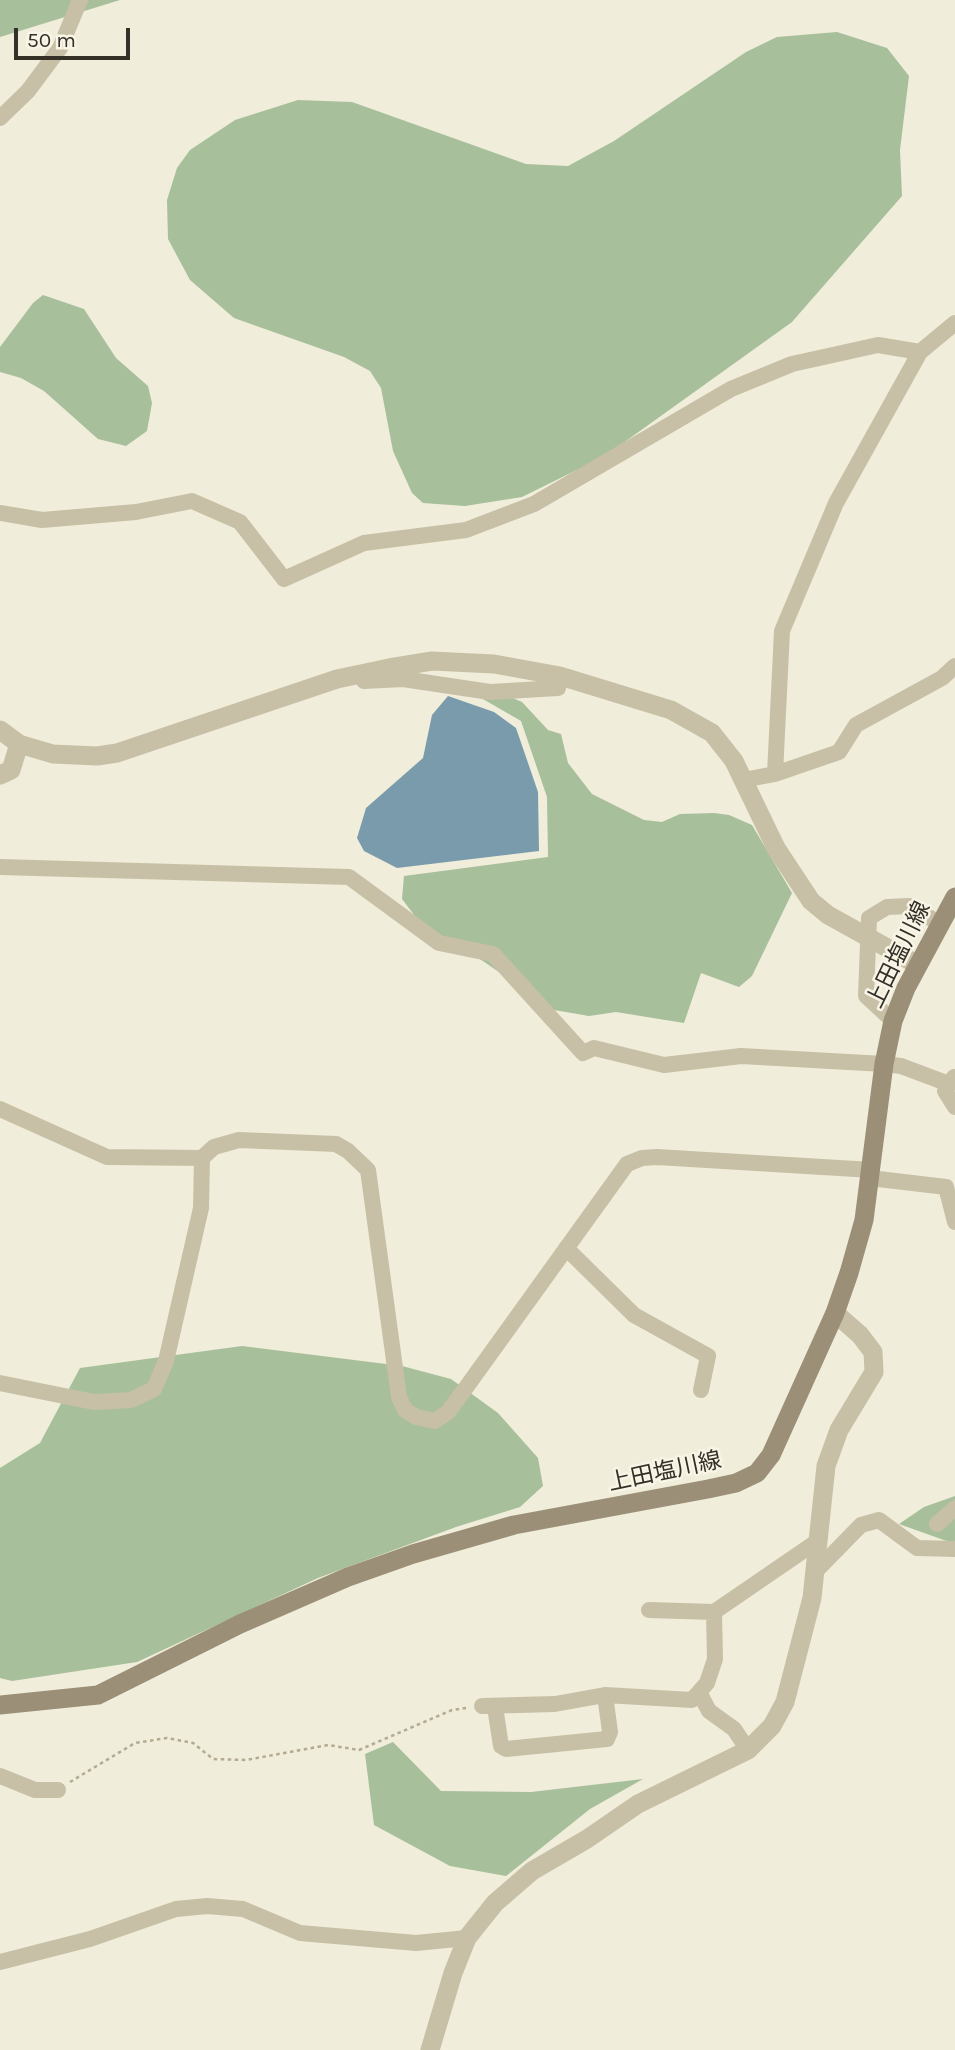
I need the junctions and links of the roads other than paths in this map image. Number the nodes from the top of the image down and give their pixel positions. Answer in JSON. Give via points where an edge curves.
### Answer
{"nodes":[{"id":1,"x":80,"y":0,"type":"edge"},
{"id":2,"x":0,"y":118,"type":"edge"},
{"id":3,"x":955,"y":323,"type":"edge"},
{"id":4,"x":920,"y":352,"type":"junction"},
{"id":5,"x":0,"y":513,"type":"edge"},
{"id":6,"x":955,"y":666,"type":"edge"},
{"id":7,"x":361,"y":674,"type":"junction"},
{"id":8,"x":560,"y":676,"type":"junction"},
{"id":9,"x":0,"y":730,"type":"edge"},
{"id":10,"x":19,"y":744,"type":"junction"},
{"id":11,"x":775,"y":774,"type":"junction"},
{"id":12,"x":0,"y":775,"type":"edge"},
{"id":13,"x":743,"y":780,"type":"junction"},
{"id":14,"x":0,"y":867,"type":"edge"},
{"id":15,"x":953,"y":903,"type":"edge"},
{"id":16,"x":939,"y":923,"type":"junction"},
{"id":17,"x":869,"y":938,"type":"junction"},
{"id":18,"x":918,"y":965,"type":"junction"},
{"id":19,"x":893,"y":1021,"type":"junction"},
{"id":20,"x":884,"y":1064,"type":"junction"},
{"id":21,"x":952,"y":1080,"type":"edge"},
{"id":22,"x":955,"y":1107,"type":"edge"},
{"id":23,"x":0,"y":1109,"type":"edge"},
{"id":24,"x":202,"y":1158,"type":"junction"},
{"id":25,"x":871,"y":1174,"type":"junction"},
{"id":26,"x":955,"y":1222,"type":"edge"},
{"id":27,"x":566,"y":1248,"type":"junction"},
{"id":28,"x":835,"y":1313,"type":"junction"},
{"id":29,"x":0,"y":1383,"type":"edge"},
{"id":30,"x":701,"y":1390,"type":"dead end"},
{"id":31,"x":955,"y":1508,"type":"edge"},
{"id":32,"x":937,"y":1524,"type":"dead end"},
{"id":33,"x":819,"y":1540,"type":"junction"},
{"id":34,"x":955,"y":1549,"type":"edge"},
{"id":35,"x":816,"y":1572,"type":"junction"},
{"id":36,"x":649,"y":1610,"type":"dead end"},
{"id":37,"x":714,"y":1612,"type":"junction"},
{"id":38,"x":699,"y":1692,"type":"junction"},
{"id":39,"x":605,"y":1695,"type":"junction"},
{"id":40,"x":0,"y":1704,"type":"edge"},
{"id":41,"x":748,"y":1750,"type":"junction"},
{"id":42,"x":0,"y":1776,"type":"edge"},
{"id":43,"x":58,"y":1790,"type":"road end"},
{"id":44,"x":467,"y":1938,"type":"junction"},
{"id":45,"x":0,"y":1962,"type":"edge"},
{"id":46,"x":430,"y":2050,"type":"edge"}],
"edges":[{"from":1,"to":2,"type":"street","via":[[60,48],[28,91]]},
{"from":3,"to":4,"type":"street"},
{"from":4,"to":5,"type":"street","via":[[878,345],[792,364],[731,389],[534,505],[466,530],[364,543],[284,579],[240,522],[192,501],[136,512],[43,520]]},
{"from":4,"to":11,"type":"street","via":[[836,503],[782,631]]},
{"from":6,"to":11,"type":"street","via":[[942,678],[856,725],[839,752]]},
{"from":7,"to":8,"type":"street","via":[[432,661],[494,664]]},
{"from":7,"to":8,"type":"street","via":[[364,681],[403,679],[490,692],[558,688]]},
{"from":7,"to":10,"type":"street","via":[[117,753],[77,757]]},
{"from":8,"to":13,"type":"street","via":[[695,720],[726,747]]},
{"from":9,"to":10,"type":"street"},
{"from":10,"to":12,"type":"street","via":[[11,770]]},
{"from":11,"to":13,"type":"street"},
{"from":13,"to":17,"type":"street","via":[[776,848],[811,901]]},
{"from":14,"to":20,"type":"street","via":[[349,877],[439,943],[492,954],[583,1053],[594,1048],[664,1065],[741,1056]]},
{"from":15,"to":16,"type":"main road","name":"上田塩川線"},
{"from":16,"to":17,"type":"street","via":[[909,906],[887,907],[869,918]]},
{"from":16,"to":18,"type":"main road","name":"上田塩川線"},
{"from":17,"to":18,"type":"street"},
{"from":17,"to":19,"type":"street","via":[[866,996]]},
{"from":18,"to":19,"type":"main road","name":"上田塩川線"},
{"from":19,"to":20,"type":"main road","name":"上田塩川線"},
{"from":20,"to":21,"type":"street"},
{"from":20,"to":25,"type":"main road","name":"上田塩川線"},
{"from":21,"to":22,"type":"street","via":[[945,1091]]},
{"from":23,"to":24,"type":"street","via":[[107,1157]]},
{"from":24,"to":27,"type":"street","via":[[214,1147],[239,1140],[329,1144],[348,1151],[368,1170],[399,1397],[405,1410],[416,1417],[435,1421],[447,1412]]},
{"from":24,"to":29,"type":"street","via":[[201,1208],[166,1361],[154,1389],[131,1400],[94,1402]]},
{"from":25,"to":26,"type":"street","via":[[946,1186]]},
{"from":25,"to":27,"type":"street","via":[[642,1158],[627,1164]]},
{"from":25,"to":28,"type":"main road","name":"上田塩川線","via":[[864,1220]]},
{"from":27,"to":30,"type":"street","via":[[634,1315],[708,1356]]},
{"from":28,"to":33,"type":"street","via":[[873,1352],[874,1372],[839,1430],[826,1466]]},
{"from":28,"to":40,"type":"main road","name":"上田塩川線","via":[[771,1455],[757,1473],[736,1483],[514,1525],[413,1553],[252,1619],[98,1695]]},
{"from":31,"to":32,"type":"street"},
{"from":33,"to":35,"type":"street"},
{"from":33,"to":37,"type":"street"},
{"from":34,"to":35,"type":"street","via":[[917,1548],[878,1520],[861,1525]]},
{"from":35,"to":41,"type":"street","via":[[785,1702],[772,1726]]},
{"from":36,"to":37,"type":"street"},
{"from":37,"to":38,"type":"street","via":[[715,1659],[707,1684]]},
{"from":38,"to":39,"type":"street","via":[[692,1700]]},
{"from":38,"to":41,"type":"street","via":[[709,1711],[734,1729]]},
{"from":39,"to":39,"type":"street","via":[[607,1739],[506,1749],[501,1746],[489,1707],[555,1704]]},
{"from":41,"to":44,"type":"street","via":[[664,1789],[532,1871],[495,1903]]},
{"from":42,"to":43,"type":"street","via":[[35,1790]]},
{"from":44,"to":45,"type":"street","via":[[416,1943],[300,1933],[243,1909],[207,1906],[176,1909],[90,1939]]},
{"from":44,"to":46,"type":"street"}]}
